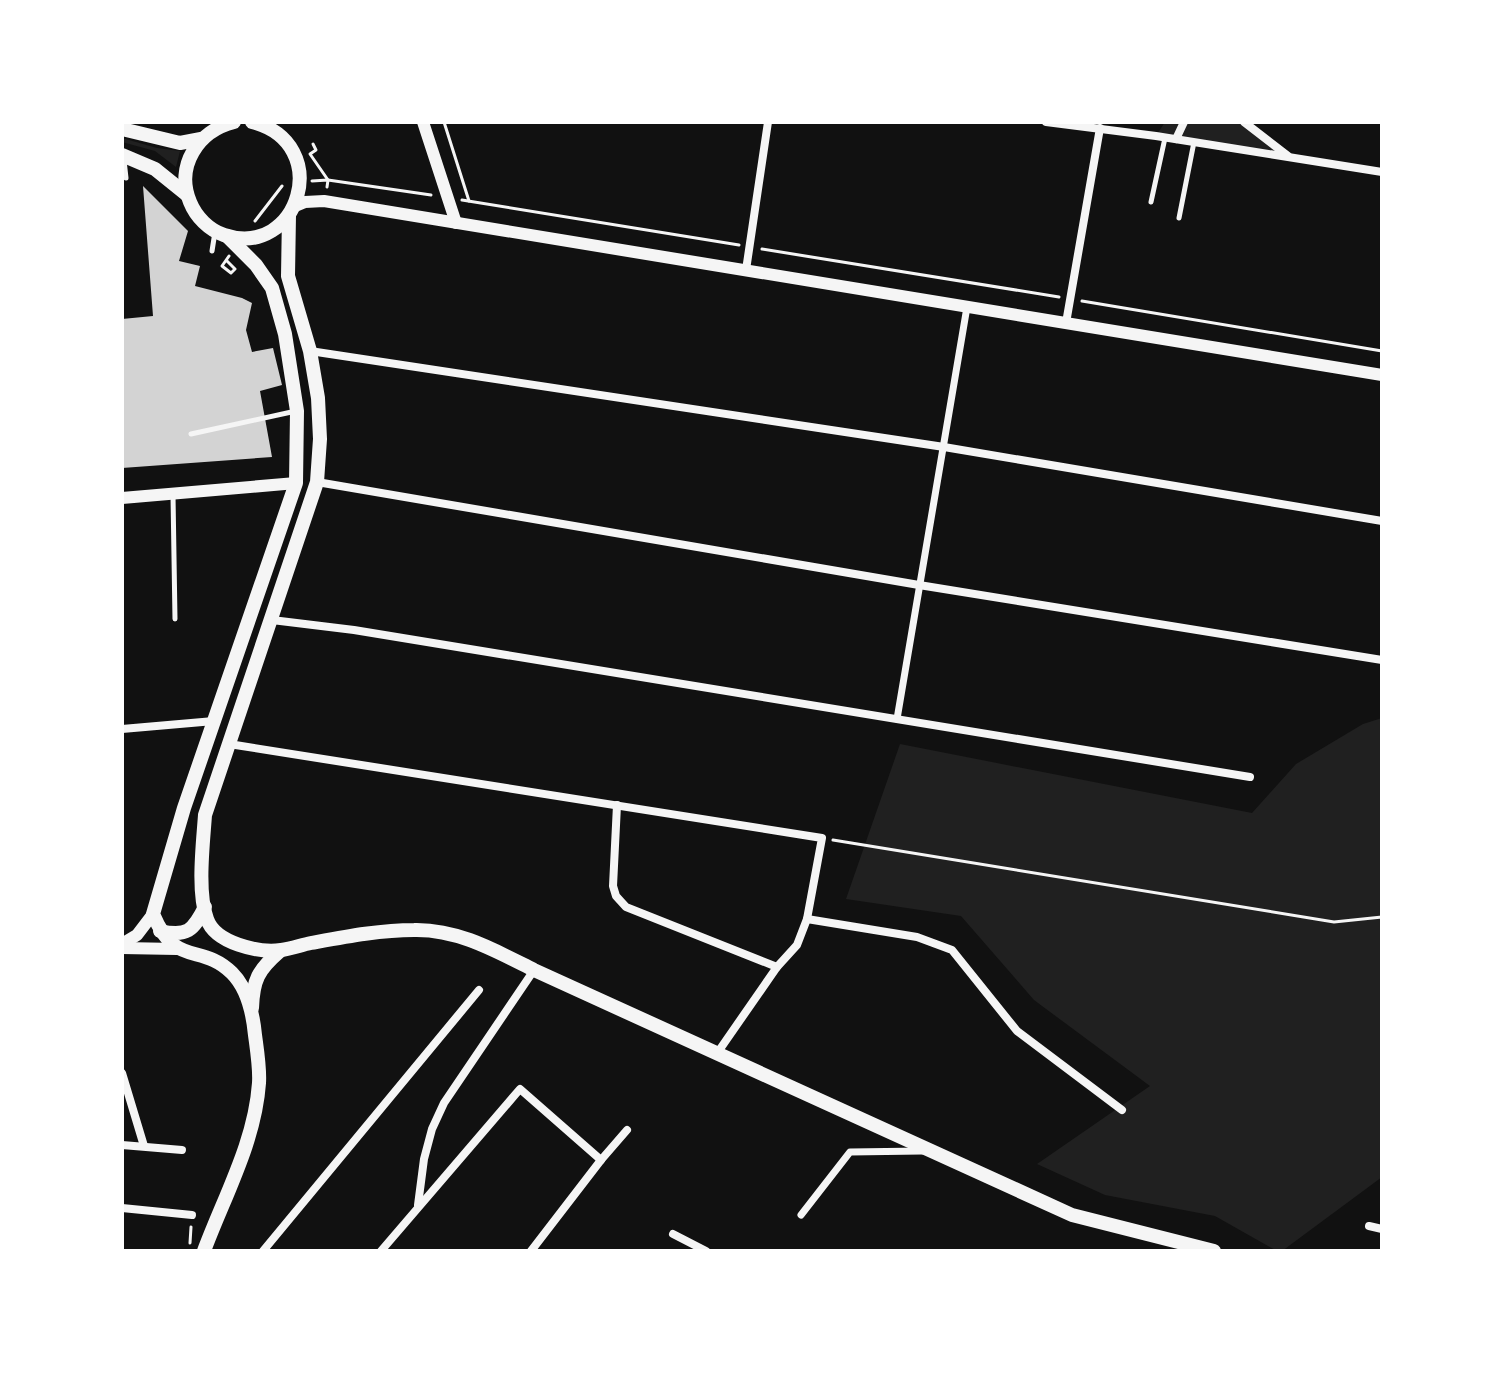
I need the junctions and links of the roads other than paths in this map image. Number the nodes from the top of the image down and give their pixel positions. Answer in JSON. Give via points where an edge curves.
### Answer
{"nodes":[{"id":1,"x":234,"y":122,"type":"edge"},
{"id":2,"x":252,"y":122,"type":"edge"},
{"id":3,"x":423,"y":122,"type":"edge"},
{"id":4,"x":768,"y":122,"type":"edge"},
{"id":5,"x":1046,"y":122,"type":"edge"},
{"id":6,"x":1184,"y":122,"type":"edge"},
{"id":7,"x":1244,"y":122,"type":"edge"},
{"id":8,"x":1100,"y":128,"type":"junction"},
{"id":9,"x":122,"y":129,"type":"edge"},
{"id":10,"x":206,"y":131,"type":"edge"},
{"id":11,"x":1165,"y":138,"type":"junction"},
{"id":12,"x":1176,"y":139,"type":"junction"},
{"id":13,"x":1194,"y":142,"type":"junction"},
{"id":14,"x":122,"y":155,"type":"edge"},
{"id":15,"x":1291,"y":157,"type":"junction"},
{"id":16,"x":1382,"y":172,"type":"edge"},
{"id":17,"x":126,"y":178,"type":"dead end"},
{"id":18,"x":296,"y":183,"type":"junction"},
{"id":19,"x":186,"y":194,"type":"junction"},
{"id":20,"x":324,"y":201,"type":"junction"},
{"id":21,"x":1151,"y":202,"type":"dead end"},
{"id":22,"x":291,"y":211,"type":"junction"},
{"id":23,"x":1179,"y":218,"type":"dead end"},
{"id":24,"x":456,"y":223,"type":"junction"},
{"id":25,"x":221,"y":234,"type":"junction"},
{"id":26,"x":212,"y":251,"type":"dead end"},
{"id":27,"x":260,"y":270,"type":"junction"},
{"id":28,"x":746,"y":270,"type":"junction"},
{"id":29,"x":244,"y":273,"type":"dead end"},
{"id":30,"x":967,"y":307,"type":"junction"},
{"id":31,"x":1066,"y":323,"type":"junction"},
{"id":32,"x":310,"y":351,"type":"junction"},
{"id":33,"x":1382,"y":375,"type":"edge"},
{"id":34,"x":297,"y":411,"type":"junction"},
{"id":35,"x":191,"y":434,"type":"dead end"},
{"id":36,"x":944,"y":447,"type":"junction"},
{"id":37,"x":317,"y":482,"type":"junction"},
{"id":38,"x":296,"y":483,"type":"junction"},
{"id":39,"x":173,"y":494,"type":"junction"},
{"id":40,"x":122,"y":498,"type":"edge"},
{"id":41,"x":1382,"y":521,"type":"edge"},
{"id":42,"x":919,"y":585,"type":"junction"},
{"id":43,"x":175,"y":619,"type":"dead end"},
{"id":44,"x":272,"y":620,"type":"junction"},
{"id":45,"x":1382,"y":660,"type":"edge"},
{"id":46,"x":897,"y":719,"type":"junction"},
{"id":47,"x":214,"y":721,"type":"junction"},
{"id":48,"x":122,"y":729,"type":"edge"},
{"id":49,"x":228,"y":744,"type":"junction"},
{"id":50,"x":1250,"y":777,"type":"dead end"},
{"id":51,"x":617,"y":805,"type":"junction"},
{"id":52,"x":205,"y":907,"type":"junction"},
{"id":53,"x":153,"y":914,"type":"junction"},
{"id":54,"x":807,"y":919,"type":"junction"},
{"id":55,"x":160,"y":931,"type":"junction"},
{"id":56,"x":122,"y":946,"type":"edge"},
{"id":57,"x":177,"y":949,"type":"junction"},
{"id":58,"x":280,"y":951,"type":"junction"},
{"id":59,"x":777,"y":967,"type":"junction"},
{"id":60,"x":534,"y":970,"type":"junction"},
{"id":61,"x":479,"y":990,"type":"dead end"},
{"id":62,"x":252,"y":1010,"type":"junction"},
{"id":63,"x":718,"y":1052,"type":"junction"},
{"id":64,"x":122,"y":1073,"type":"edge"},
{"id":65,"x":1122,"y":1110,"type":"dead end"},
{"id":66,"x":627,"y":1130,"type":"dead end"},
{"id":67,"x":122,"y":1145,"type":"edge"},
{"id":68,"x":144,"y":1146,"type":"junction"},
{"id":69,"x":182,"y":1150,"type":"dead end"},
{"id":70,"x":936,"y":1151,"type":"junction"},
{"id":71,"x":601,"y":1160,"type":"junction"},
{"id":72,"x":418,"y":1205,"type":"junction"},
{"id":73,"x":122,"y":1208,"type":"edge"},
{"id":74,"x":192,"y":1215,"type":"road end"},
{"id":75,"x":801,"y":1215,"type":"dead end"},
{"id":76,"x":1369,"y":1226,"type":"dead end"},
{"id":77,"x":1382,"y":1229,"type":"edge"},
{"id":78,"x":673,"y":1234,"type":"dead end"},
{"id":79,"x":204,"y":1251,"type":"edge"},
{"id":80,"x":263,"y":1251,"type":"edge"},
{"id":81,"x":381,"y":1251,"type":"edge"},
{"id":82,"x":531,"y":1251,"type":"edge"},
{"id":83,"x":706,"y":1251,"type":"edge"},
{"id":84,"x":1214,"y":1251,"type":"edge"}],
"edges":[{"from":1,"to":10,"type":"main road"},
{"from":2,"to":18,"type":"main road","via":[[287,142],[300,167]]},
{"from":3,"to":24,"type":"street"},
{"from":4,"to":28,"type":"street"},
{"from":5,"to":8,"type":"street"},
{"from":6,"to":12,"type":"street"},
{"from":7,"to":15,"type":"street"},
{"from":8,"to":11,"type":"street"},
{"from":8,"to":31,"type":"street"},
{"from":9,"to":10,"type":"main road","via":[[180,143]]},
{"from":10,"to":19,"type":"main road","via":[[187,164]]},
{"from":11,"to":12,"type":"street"},
{"from":11,"to":21,"type":"lane"},
{"from":12,"to":13,"type":"street"},
{"from":13,"to":15,"type":"street"},
{"from":13,"to":23,"type":"lane"},
{"from":14,"to":17,"type":"lane"},
{"from":14,"to":19,"type":"main road","via":[[155,169]]},
{"from":15,"to":16,"type":"street"},
{"from":18,"to":20,"type":"street"},
{"from":18,"to":22,"type":"main road"},
{"from":19,"to":25,"type":"main road","via":[[193,210]]},
{"from":20,"to":22,"type":"street","via":[[305,202]]},
{"from":20,"to":24,"type":"street"},
{"from":22,"to":25,"type":"main road","via":[[261,235]]},
{"from":22,"to":32,"type":"main road","via":[[288,276]]},
{"from":24,"to":28,"type":"street"},
{"from":25,"to":26,"type":"lane"},
{"from":25,"to":27,"type":"main road"},
{"from":27,"to":29,"type":"lane"},
{"from":27,"to":34,"type":"main road","via":[[272,288],[285,334]]},
{"from":28,"to":30,"type":"street"},
{"from":30,"to":31,"type":"street"},
{"from":30,"to":36,"type":"street"},
{"from":31,"to":33,"type":"street"},
{"from":32,"to":36,"type":"street"},
{"from":32,"to":37,"type":"main road","via":[[320,419]]},
{"from":34,"to":35,"type":"lane"},
{"from":34,"to":38,"type":"main road"},
{"from":36,"to":41,"type":"street"},
{"from":36,"to":42,"type":"street"},
{"from":37,"to":42,"type":"street"},
{"from":37,"to":44,"type":"main road"},
{"from":38,"to":39,"type":"street"},
{"from":38,"to":47,"type":"main road"},
{"from":39,"to":40,"type":"street"},
{"from":39,"to":43,"type":"lane"},
{"from":42,"to":45,"type":"street"},
{"from":42,"to":46,"type":"street"},
{"from":44,"to":46,"type":"street"},
{"from":44,"to":49,"type":"main road"},
{"from":46,"to":50,"type":"street"},
{"from":47,"to":48,"type":"street"},
{"from":47,"to":53,"type":"main road"},
{"from":49,"to":51,"type":"street"},
{"from":49,"to":52,"type":"main road","via":[[205,815]]},
{"from":51,"to":54,"type":"street","via":[[822,838]]},
{"from":51,"to":59,"type":"street","via":[[613,886],[626,907]]},
{"from":52,"to":55,"type":"main road","via":[[188,931]]},
{"from":52,"to":58,"type":"main road","via":[[214,931],[225,940]]},
{"from":53,"to":55,"type":"main road"},
{"from":53,"to":56,"type":"street"},
{"from":54,"to":59,"type":"street","via":[[797,945]]},
{"from":54,"to":65,"type":"street","via":[[917,937],[952,950],[1017,1031]]},
{"from":55,"to":57,"type":"main road"},
{"from":56,"to":57,"type":"street"},
{"from":57,"to":62,"type":"main road","via":[[211,960],[234,975]]},
{"from":58,"to":60,"type":"main road","via":[[415,929],[481,943]]},
{"from":58,"to":62,"type":"main road","via":[[263,966],[253,987]]},
{"from":59,"to":63,"type":"street"},
{"from":60,"to":63,"type":"main road"},
{"from":60,"to":72,"type":"street","via":[[444,1103],[424,1159]]},
{"from":61,"to":80,"type":"street"},
{"from":62,"to":79,"type":"main road","via":[[259,1081],[255,1112]]},
{"from":63,"to":70,"type":"main road"},
{"from":64,"to":68,"type":"street"},
{"from":66,"to":71,"type":"street"},
{"from":67,"to":68,"type":"street"},
{"from":68,"to":69,"type":"street"},
{"from":70,"to":75,"type":"street","via":[[850,1152]]},
{"from":70,"to":84,"type":"main road","via":[[1072,1215]]},
{"from":71,"to":72,"type":"street","via":[[520,1089]]},
{"from":71,"to":82,"type":"street"},
{"from":72,"to":81,"type":"street"},
{"from":73,"to":74,"type":"street"},
{"from":76,"to":77,"type":"street"},
{"from":78,"to":83,"type":"street"}]}
